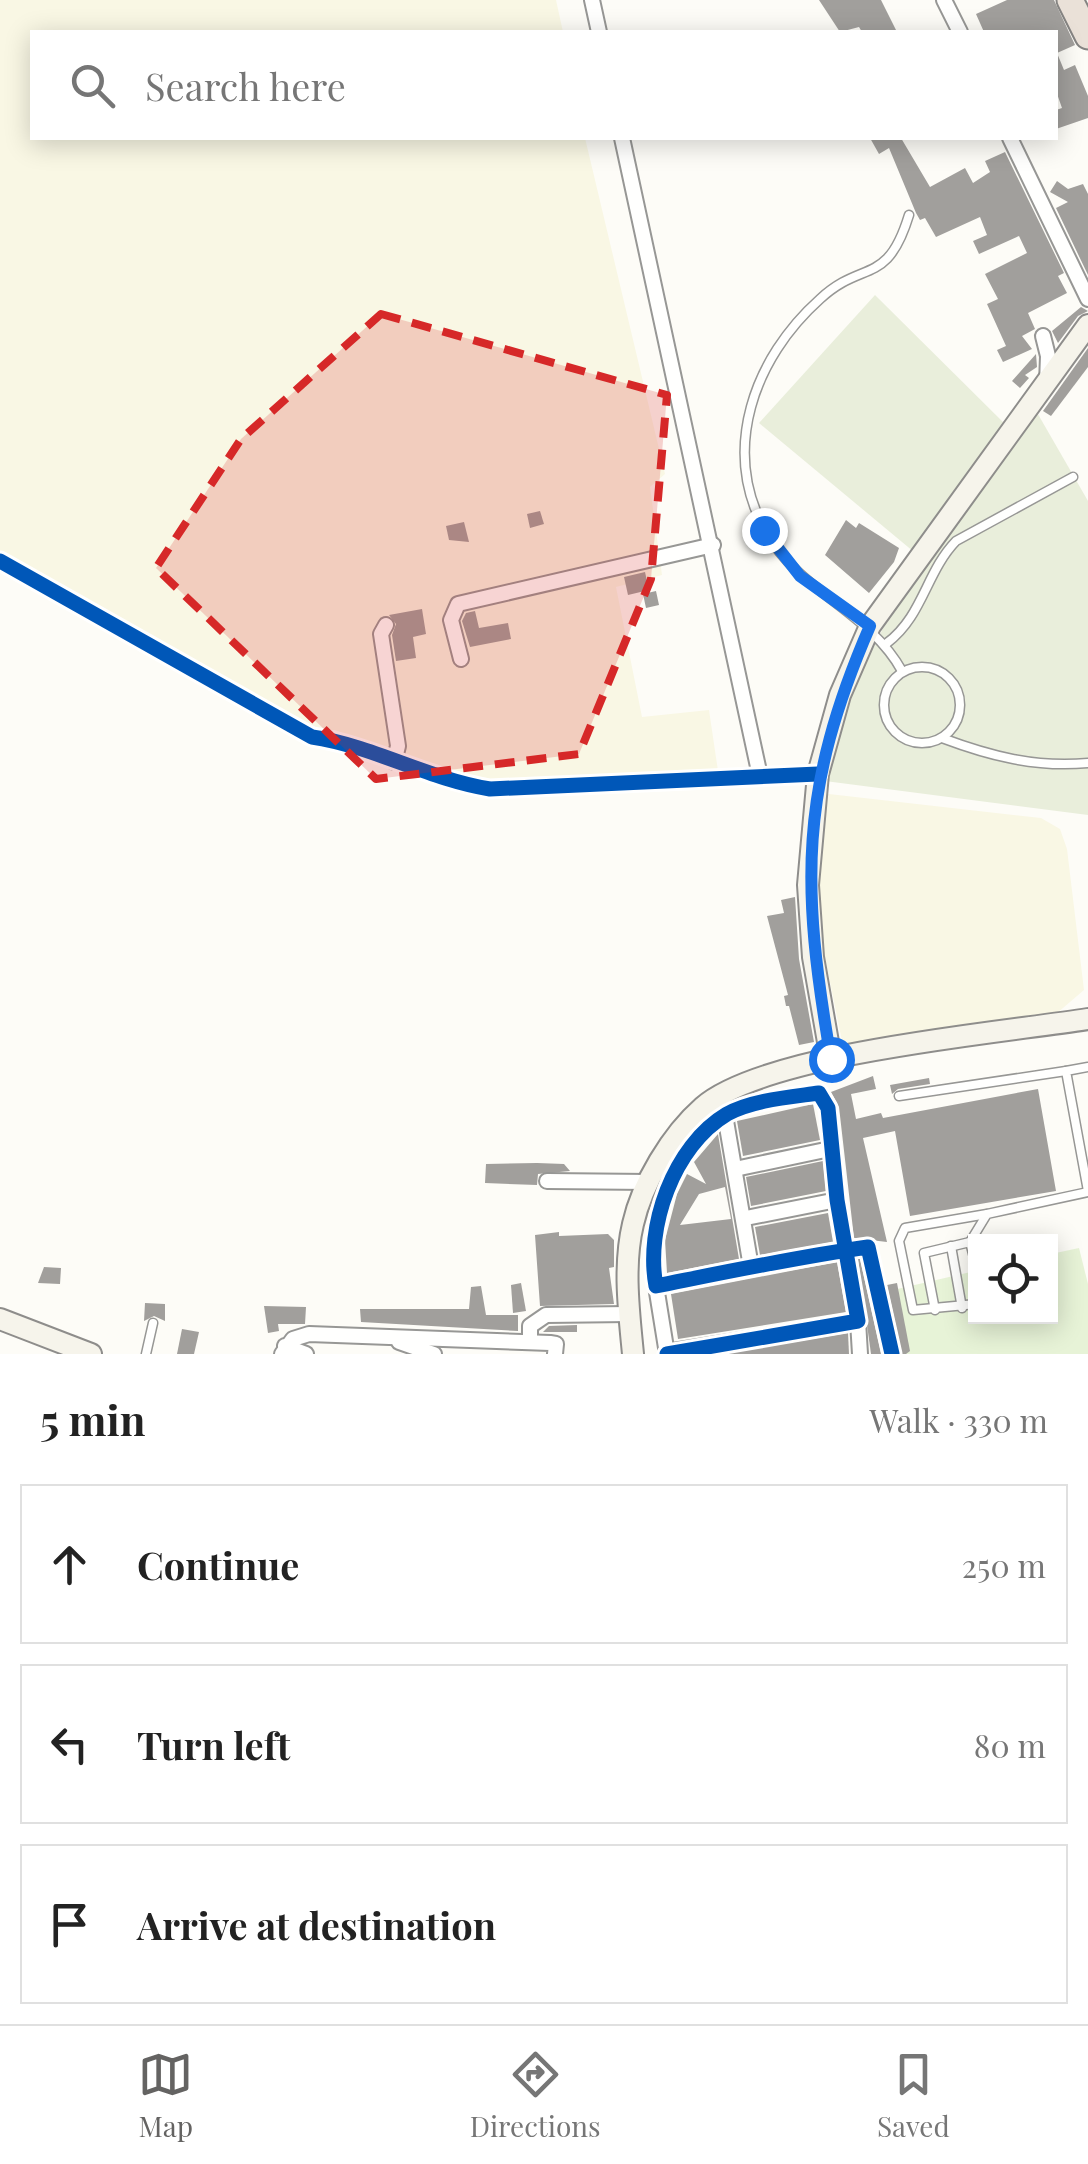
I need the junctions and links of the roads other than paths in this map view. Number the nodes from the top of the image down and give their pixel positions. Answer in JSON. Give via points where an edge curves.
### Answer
{"nodes":[{"id":1,"x":592,"y":0,"type":"edge"},
{"id":2,"x":944,"y":0,"type":"edge"},
{"id":3,"x":1070,"y":0,"type":"edge"},
{"id":4,"x":599,"y":30,"type":"edge"},
{"id":5,"x":959,"y":30,"type":"edge"},
{"id":6,"x":1088,"y":36,"type":"edge"},
{"id":7,"x":622,"y":140,"type":"edge"},
{"id":8,"x":1011,"y":140,"type":"edge"},
{"id":9,"x":909,"y":215,"type":"dead end"},
{"id":10,"x":1088,"y":299,"type":"edge"},
{"id":11,"x":1088,"y":325,"type":"edge"},
{"id":12,"x":1042,"y":336,"type":"dead end"},
{"id":13,"x":1047,"y":383,"type":"junction"},
{"id":14,"x":1073,"y":477,"type":"dead end"},
{"id":15,"x":713,"y":545,"type":"junction"},
{"id":16,"x":0,"y":562,"type":"edge"},
{"id":17,"x":386,"y":625,"type":"dead end"},
{"id":18,"x":870,"y":626,"type":"junction"},
{"id":19,"x":887,"y":643,"type":"junction"},
{"id":20,"x":461,"y":659,"type":"dead end"},
{"id":21,"x":902,"y":672,"type":"junction"},
{"id":22,"x":942,"y":738,"type":"junction"},
{"id":23,"x":394,"y":762,"type":"junction"},
{"id":24,"x":1088,"y":763,"type":"edge"},
{"id":25,"x":818,"y":774,"type":"junction"},
{"id":26,"x":760,"y":776,"type":"junction"},
{"id":27,"x":1088,"y":1019,"type":"edge"},
{"id":28,"x":831,"y":1059,"type":"junction"},
{"id":29,"x":1088,"y":1067,"type":"edge"},
{"id":30,"x":1066,"y":1071,"type":"junction"},
{"id":31,"x":899,"y":1096,"type":"dead end"},
{"id":32,"x":724,"y":1116,"type":"junction"},
{"id":33,"x":830,"y":1150,"type":"junction"},
{"id":34,"x":735,"y":1169,"type":"junction"},
{"id":35,"x":546,"y":1181,"type":"dead end"},
{"id":36,"x":649,"y":1182,"type":"junction"},
{"id":37,"x":1088,"y":1192,"type":"edge"},
{"id":38,"x":837,"y":1200,"type":"junction"},
{"id":39,"x":988,"y":1214,"type":"junction"},
{"id":40,"x":746,"y":1218,"type":"junction"},
{"id":41,"x":975,"y":1234,"type":"edge"},
{"id":42,"x":968,"y":1242,"type":"edge"},
{"id":43,"x":951,"y":1246,"type":"junction"},
{"id":44,"x":845,"y":1250,"type":"junction"},
{"id":45,"x":751,"y":1267,"type":"junction"},
{"id":46,"x":656,"y":1286,"type":"junction"},
{"id":47,"x":968,"y":1306,"type":"edge"},
{"id":48,"x":962,"y":1308,"type":"junction"},
{"id":49,"x":935,"y":1310,"type":"junction"},
{"id":50,"x":629,"y":1314,"type":"junction"},
{"id":51,"x":0,"y":1320,"type":"edge"},
{"id":52,"x":858,"y":1321,"type":"junction"},
{"id":53,"x":153,"y":1323,"type":"dead end"},
{"id":54,"x":384,"y":1336,"type":"junction"},
{"id":55,"x":530,"y":1342,"type":"junction"},
{"id":56,"x":284,"y":1350,"type":"edge"},
{"id":57,"x":86,"y":1353,"type":"edge"},
{"id":58,"x":667,"y":1353,"type":"edge"},
{"id":59,"x":146,"y":1354,"type":"edge"},
{"id":60,"x":306,"y":1354,"type":"edge"},
{"id":61,"x":434,"y":1354,"type":"edge"},
{"id":62,"x":556,"y":1354,"type":"edge"},
{"id":63,"x":633,"y":1354,"type":"edge"},
{"id":64,"x":860,"y":1354,"type":"edge"},
{"id":65,"x":892,"y":1354,"type":"edge"}],
"edges":[{"from":1,"to":4,"type":"street"},
{"from":2,"to":5,"type":"street"},
{"from":3,"to":6,"type":"highway"},
{"from":7,"to":15,"type":"street"},
{"from":8,"to":10,"type":"street"},
{"from":9,"to":18,"type":"lane","via":[[898,249],[882,265],[822,296],[789,333],[760,374],[747,416],[744,456],[764,530],[800,576]]},
{"from":11,"to":13,"type":"street"},
{"from":12,"to":13,"type":"street"},
{"from":13,"to":18,"type":"street"},
{"from":14,"to":19,"type":"lane","via":[[956,541],[941,556],[916,615]]},
{"from":15,"to":20,"type":"street","via":[[458,604],[451,620]]},
{"from":15,"to":26,"type":"street"},
{"from":16,"to":23,"type":"street","via":[[312,737],[339,740]]},
{"from":17,"to":23,"type":"street","via":[[381,634],[398,746]]},
{"from":18,"to":19,"type":"lane"},
{"from":18,"to":25,"type":"street","via":[[840,696]]},
{"from":19,"to":21,"type":"lane"},
{"from":21,"to":22,"type":"lane","via":[[886,691],[889,724],[916,743]]},
{"from":21,"to":22,"type":"lane","via":[[928,666],[955,685],[960,710]]},
{"from":22,"to":24,"type":"lane","via":[[1020,762]]},
{"from":23,"to":26,"type":"street","via":[[490,789]]},
{"from":25,"to":26,"type":"street"},
{"from":25,"to":28,"type":"street","via":[[808,885]]},
{"from":27,"to":28,"type":"street"},
{"from":28,"to":36,"type":"street","via":[[733,1088],[703,1108]]},
{"from":29,"to":30,"type":"lane"},
{"from":30,"to":31,"type":"lane"},
{"from":30,"to":37,"type":"lane"},
{"from":32,"to":33,"type":"street","via":[[819,1093],[828,1108]]},
{"from":32,"to":34,"type":"street"},
{"from":32,"to":46,"type":"street","via":[[688,1151],[675,1176],[652,1236]]},
{"from":33,"to":34,"type":"street"},
{"from":33,"to":38,"type":"street"},
{"from":34,"to":40,"type":"street"},
{"from":35,"to":36,"type":"street"},
{"from":36,"to":50,"type":"street","via":[[628,1252]]},
{"from":37,"to":39,"type":"lane"},
{"from":38,"to":40,"type":"street"},
{"from":38,"to":44,"type":"street"},
{"from":39,"to":41,"type":"lane"},
{"from":39,"to":49,"type":"lane","via":[[900,1234],[911,1304]]},
{"from":40,"to":45,"type":"street"},
{"from":42,"to":43,"type":"lane"},
{"from":43,"to":48,"type":"lane"},
{"from":43,"to":49,"type":"lane","via":[[924,1253]]},
{"from":44,"to":45,"type":"street"},
{"from":44,"to":52,"type":"street"},
{"from":44,"to":65,"type":"street","via":[[868,1247]]},
{"from":45,"to":46,"type":"street"},
{"from":46,"to":58,"type":"street"},
{"from":47,"to":48,"type":"lane"},
{"from":48,"to":49,"type":"lane"},
{"from":50,"to":55,"type":"street","via":[[546,1315],[530,1326]]},
{"from":50,"to":63,"type":"street"},
{"from":51,"to":57,"type":"street"},
{"from":52,"to":58,"type":"street"},
{"from":52,"to":64,"type":"street"},
{"from":53,"to":59,"type":"lane"},
{"from":54,"to":55,"type":"street"},
{"from":54,"to":56,"type":"street","via":[[308,1334]]},
{"from":54,"to":61,"type":"street"},
{"from":55,"to":62,"type":"street","via":[[556,1344]]},
{"from":56,"to":60,"type":"street"}]}
